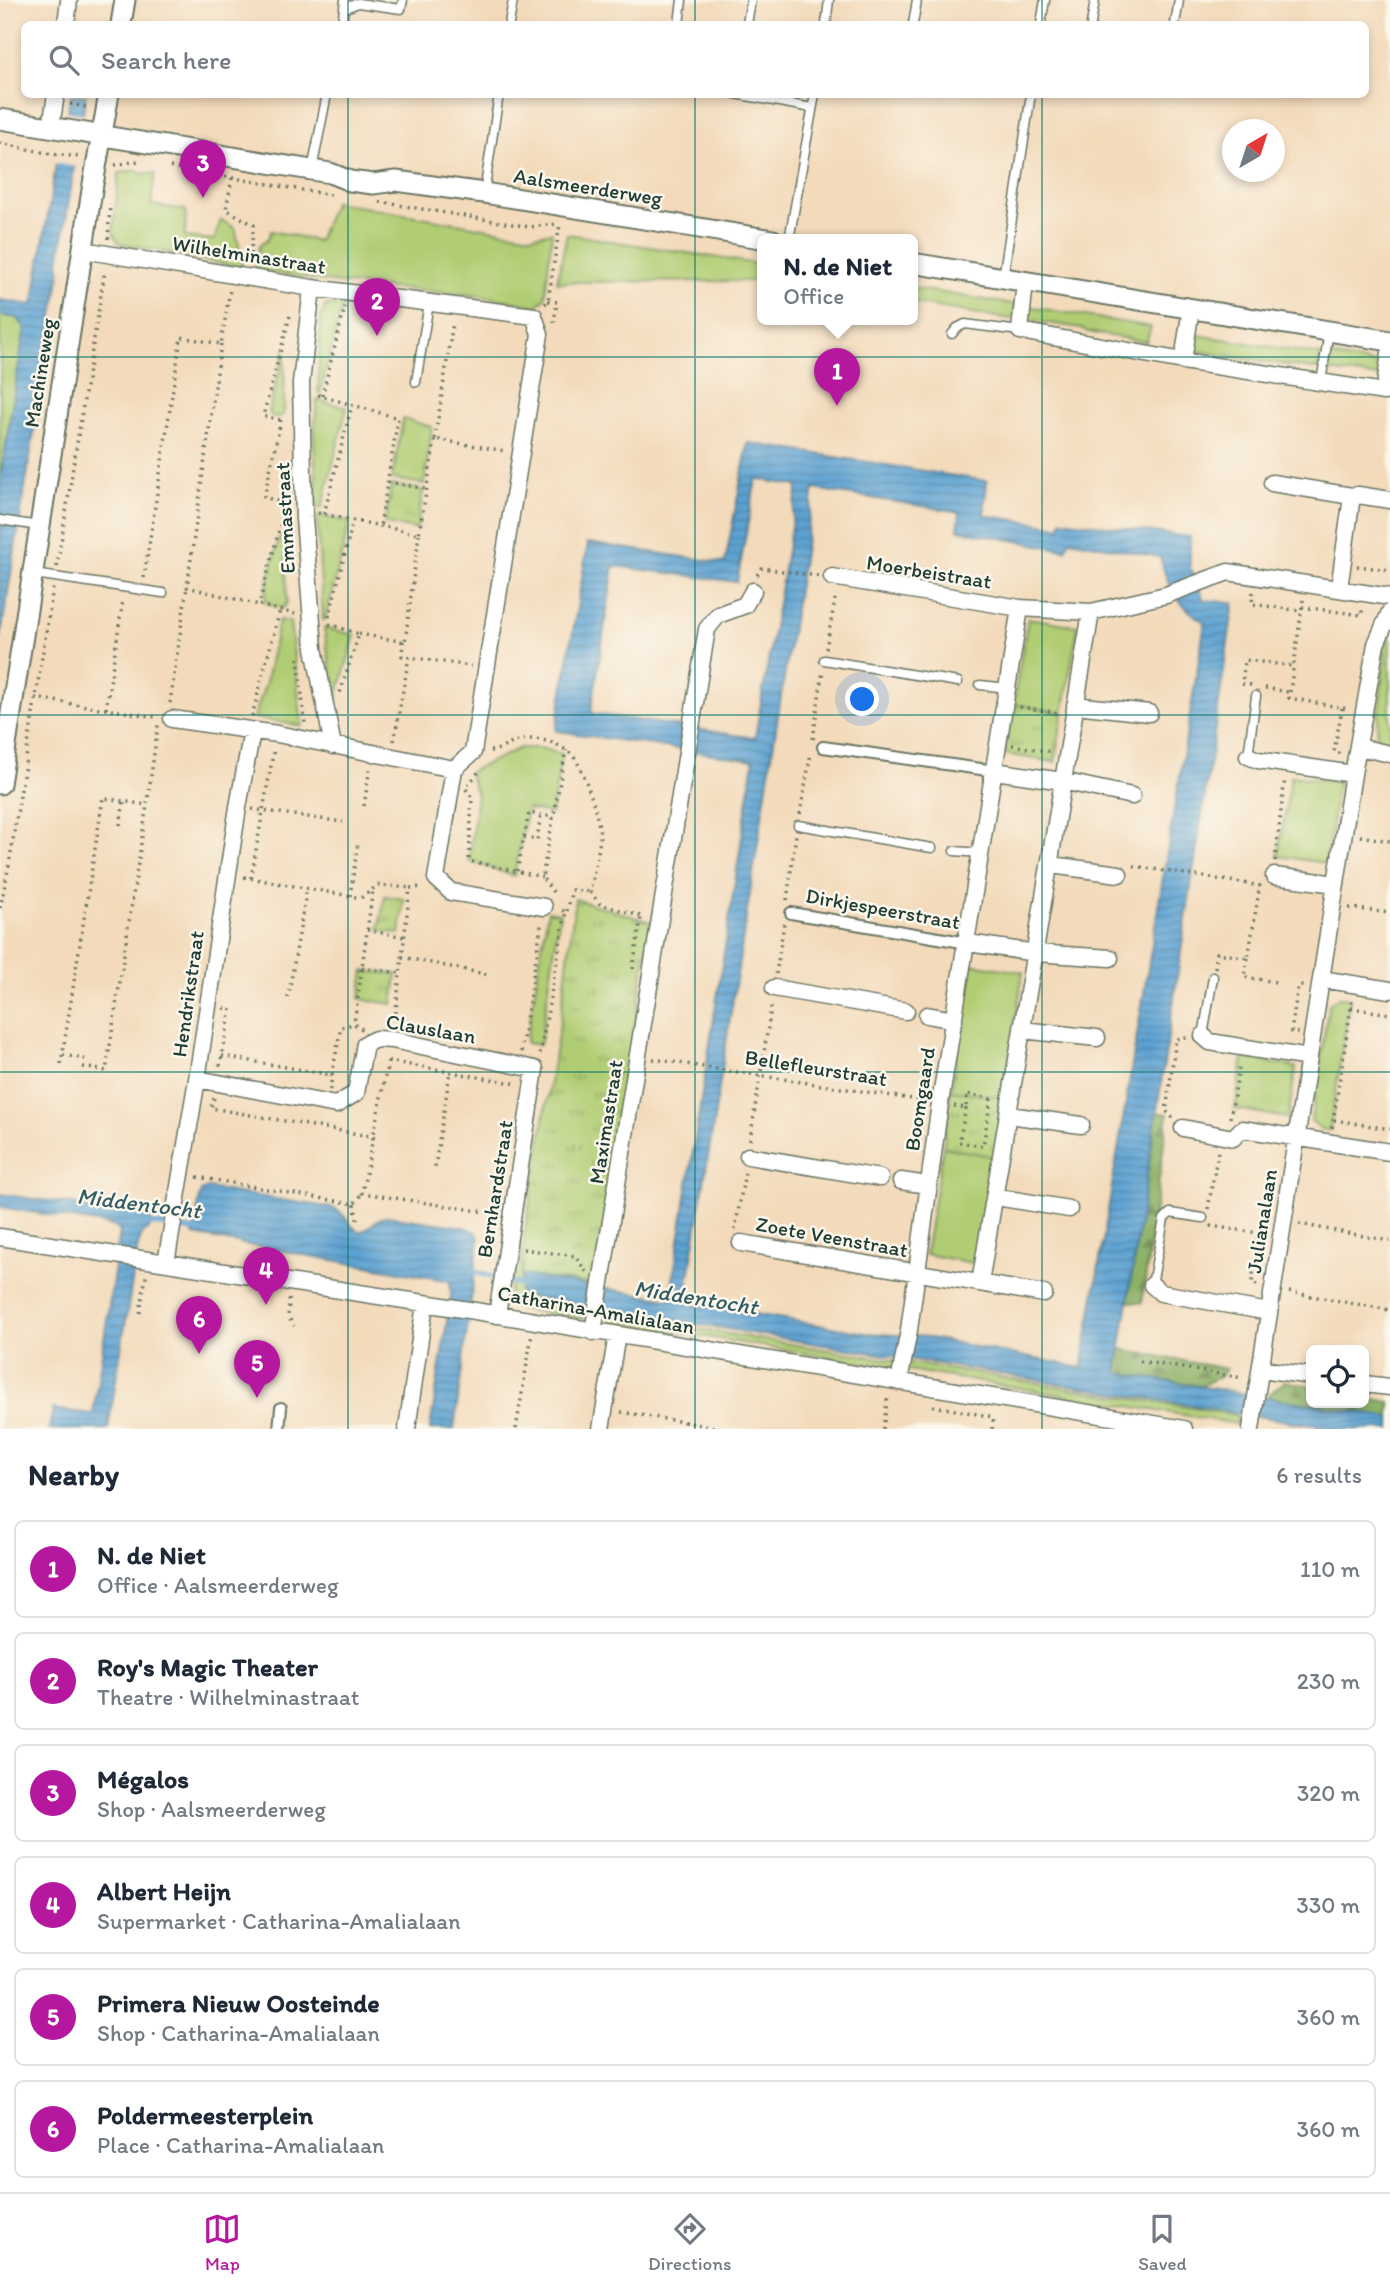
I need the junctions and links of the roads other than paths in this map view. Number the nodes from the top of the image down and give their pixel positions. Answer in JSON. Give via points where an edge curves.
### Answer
{"nodes":[{"id":1,"x":69,"y":0,"type":"edge"},
{"id":2,"x":125,"y":0,"type":"edge"},
{"id":3,"x":403,"y":0,"type":"edge"},
{"id":4,"x":513,"y":0,"type":"edge"},
{"id":5,"x":682,"y":0,"type":"edge"},
{"id":6,"x":751,"y":0,"type":"edge"},
{"id":7,"x":829,"y":0,"type":"edge"},
{"id":8,"x":917,"y":0,"type":"edge"},
{"id":9,"x":1045,"y":0,"type":"edge"},
{"id":10,"x":1095,"y":0,"type":"edge"},
{"id":11,"x":1179,"y":0,"type":"edge"},
{"id":12,"x":345,"y":4,"type":"edge"},
{"id":13,"x":66,"y":21,"type":"edge"},
{"id":14,"x":122,"y":21,"type":"edge"},
{"id":15,"x":510,"y":21,"type":"edge"},
{"id":16,"x":679,"y":21,"type":"edge"},
{"id":17,"x":748,"y":21,"type":"edge"},
{"id":18,"x":826,"y":21,"type":"edge"},
{"id":19,"x":914,"y":21,"type":"edge"},
{"id":20,"x":1042,"y":21,"type":"edge"},
{"id":21,"x":1092,"y":21,"type":"edge"},
{"id":22,"x":1176,"y":21,"type":"edge"},
{"id":23,"x":108,"y":98,"type":"edge"},
{"id":24,"x":327,"y":98,"type":"edge"},
{"id":25,"x":498,"y":98,"type":"edge"},
{"id":26,"x":757,"y":98,"type":"edge"},
{"id":27,"x":814,"y":98,"type":"edge"},
{"id":28,"x":1030,"y":98,"type":"edge"},
{"id":29,"x":58,"y":99,"type":"edge"},
{"id":30,"x":812,"y":108,"type":"junction"},
{"id":31,"x":0,"y":119,"type":"edge"},
{"id":32,"x":53,"y":127,"type":"junction"},
{"id":33,"x":94,"y":134,"type":"junction"},
{"id":34,"x":321,"y":171,"type":"junction"},
{"id":35,"x":484,"y":192,"type":"junction"},
{"id":36,"x":790,"y":234,"type":"edge"},
{"id":37,"x":757,"y":237,"type":"edge"},
{"id":38,"x":83,"y":250,"type":"junction"},
{"id":39,"x":918,"y":264,"type":"edge"},
{"id":40,"x":1003,"y":278,"type":"junction"},
{"id":41,"x":1025,"y":281,"type":"junction"},
{"id":42,"x":305,"y":286,"type":"junction"},
{"id":43,"x":429,"y":303,"type":"junction"},
{"id":44,"x":1191,"y":308,"type":"junction"},
{"id":45,"x":1020,"y":331,"type":"junction"},
{"id":46,"x":1329,"y":331,"type":"junction"},
{"id":47,"x":953,"y":334,"type":"dead end"},
{"id":48,"x":1390,"y":341,"type":"edge"},
{"id":49,"x":1390,"y":353,"type":"edge"},
{"id":50,"x":1183,"y":360,"type":"junction"},
{"id":51,"x":416,"y":382,"type":"dead end"},
{"id":52,"x":1321,"y":382,"type":"junction"},
{"id":53,"x":1272,"y":483,"type":"dead end"},
{"id":54,"x":1352,"y":496,"type":"junction"},
{"id":55,"x":1390,"y":500,"type":"edge"},
{"id":56,"x":0,"y":520,"type":"edge"},
{"id":57,"x":33,"y":525,"type":"junction"},
{"id":58,"x":31,"y":573,"type":"junction"},
{"id":59,"x":835,"y":578,"type":"road end"},
{"id":60,"x":1339,"y":589,"type":"junction"},
{"id":61,"x":753,"y":591,"type":"dead end"},
{"id":62,"x":163,"y":593,"type":"dead end"},
{"id":63,"x":1390,"y":597,"type":"edge"},
{"id":64,"x":1020,"y":608,"type":"junction"},
{"id":65,"x":1091,"y":612,"type":"junction"},
{"id":66,"x":1390,"y":612,"type":"edge"},
{"id":67,"x":824,"y":660,"type":"road end"},
{"id":68,"x":958,"y":682,"type":"dead end"},
{"id":69,"x":980,"y":685,"type":"dead end"},
{"id":70,"x":1007,"y":696,"type":"junction"},
{"id":71,"x":1256,"y":696,"type":"dead end"},
{"id":72,"x":1074,"y":710,"type":"junction"},
{"id":73,"x":1149,"y":713,"type":"dead end"},
{"id":74,"x":167,"y":719,"type":"road end"},
{"id":75,"x":250,"y":731,"type":"junction"},
{"id":76,"x":333,"y":746,"type":"junction"},
{"id":77,"x":823,"y":747,"type":"dead end"},
{"id":78,"x":1390,"y":754,"type":"edge"},
{"id":79,"x":1248,"y":756,"type":"joint"},
{"id":80,"x":1356,"y":759,"type":"junction"},
{"id":81,"x":454,"y":769,"type":"junction"},
{"id":82,"x":995,"y":771,"type":"junction"},
{"id":83,"x":1062,"y":780,"type":"junction"},
{"id":84,"x":0,"y":784,"type":"edge"},
{"id":85,"x":1132,"y":796,"type":"dead end"},
{"id":86,"x":797,"y":825,"type":"road end"},
{"id":87,"x":932,"y":848,"type":"dead end"},
{"id":88,"x":954,"y":851,"type":"dead end"},
{"id":89,"x":982,"y":853,"type":"junction"},
{"id":90,"x":1051,"y":865,"type":"junction"},
{"id":91,"x":1119,"y":874,"type":"dead end"},
{"id":92,"x":1274,"y":876,"type":"road end"},
{"id":93,"x":1336,"y":884,"type":"junction"},
{"id":94,"x":544,"y":907,"type":"road end"},
{"id":95,"x":789,"y":912,"type":"road end"},
{"id":96,"x":968,"y":943,"type":"junction"},
{"id":97,"x":1036,"y":953,"type":"junction"},
{"id":98,"x":1110,"y":958,"type":"dead end"},
{"id":99,"x":1213,"y":977,"type":"road end"},
{"id":100,"x":1321,"y":979,"type":"junction"},
{"id":101,"x":774,"y":988,"type":"dead end"},
{"id":102,"x":1390,"y":990,"type":"edge"},
{"id":103,"x":906,"y":1011,"type":"dead end"},
{"id":104,"x":927,"y":1015,"type":"dead end"},
{"id":105,"x":954,"y":1020,"type":"junction"},
{"id":106,"x":1022,"y":1030,"type":"junction"},
{"id":107,"x":1203,"y":1036,"type":"joint"},
{"id":108,"x":1097,"y":1038,"type":"dead end"},
{"id":109,"x":1309,"y":1058,"type":"junction"},
{"id":110,"x":528,"y":1068,"type":"joint"},
{"id":111,"x":197,"y":1079,"type":"junction"},
{"id":112,"x":1010,"y":1109,"type":"junction"},
{"id":113,"x":1081,"y":1125,"type":"dead end"},
{"id":114,"x":1183,"y":1128,"type":"road end"},
{"id":115,"x":1298,"y":1137,"type":"junction"},
{"id":116,"x":1390,"y":1152,"type":"edge"},
{"id":117,"x":747,"y":1156,"type":"dead end"},
{"id":118,"x":880,"y":1178,"type":"dead end"},
{"id":119,"x":901,"y":1181,"type":"dead end"},
{"id":120,"x":928,"y":1185,"type":"junction"},
{"id":121,"x":996,"y":1197,"type":"junction"},
{"id":122,"x":1069,"y":1209,"type":"dead end"},
{"id":123,"x":1203,"y":1218,"type":"road end"},
{"id":124,"x":0,"y":1237,"type":"edge"},
{"id":125,"x":741,"y":1243,"type":"dead end"},
{"id":126,"x":166,"y":1263,"type":"junction"},
{"id":127,"x":916,"y":1273,"type":"junction"},
{"id":128,"x":980,"y":1283,"type":"junction"},
{"id":129,"x":1153,"y":1285,"type":"joint"},
{"id":130,"x":1044,"y":1294,"type":"dead end"},
{"id":131,"x":425,"y":1304,"type":"junction"},
{"id":132,"x":1269,"y":1312,"type":"junction"},
{"id":133,"x":497,"y":1315,"type":"junction"},
{"id":134,"x":593,"y":1332,"type":"junction"},
{"id":135,"x":617,"y":1335,"type":"junction"},
{"id":136,"x":1306,"y":1376,"type":"edge"},
{"id":137,"x":1259,"y":1379,"type":"junction"},
{"id":138,"x":895,"y":1381,"type":"junction"},
{"id":139,"x":1369,"y":1385,"type":"edge"},
{"id":140,"x":1390,"y":1387,"type":"edge"},
{"id":141,"x":281,"y":1408,"type":"dead end"},
{"id":142,"x":1251,"y":1426,"type":"edge"},
{"id":143,"x":279,"y":1429,"type":"edge"},
{"id":144,"x":407,"y":1429,"type":"edge"},
{"id":145,"x":601,"y":1429,"type":"edge"},
{"id":146,"x":1184,"y":1429,"type":"edge"}],
"edges":[{"from":1,"to":13,"type":"street"},
{"from":2,"to":14,"type":"street"},
{"from":3,"to":12,"type":"lane","via":[[401,9]]},
{"from":4,"to":15,"type":"lane"},
{"from":5,"to":16,"type":"lane"},
{"from":6,"to":17,"type":"lane"},
{"from":7,"to":18,"type":"lane"},
{"from":8,"to":19,"type":"lane"},
{"from":9,"to":20,"type":"lane"},
{"from":10,"to":21,"type":"lane"},
{"from":11,"to":22,"type":"lane"},
{"from":23,"to":33,"type":"street","name":"Machineweg"},
{"from":24,"to":34,"type":"lane"},
{"from":25,"to":35,"type":"lane"},
{"from":26,"to":30,"type":"lane"},
{"from":27,"to":30,"type":"lane"},
{"from":28,"to":40,"type":"lane"},
{"from":29,"to":32,"type":"street"},
{"from":30,"to":36,"type":"lane"},
{"from":31,"to":32,"type":"street","name":"Aalsmeerderweg"},
{"from":32,"to":33,"type":"street","name":"Aalsmeerderweg"},
{"from":33,"to":34,"type":"street","name":"Aalsmeerderweg"},
{"from":33,"to":38,"type":"street","name":"Machineweg"},
{"from":34,"to":35,"type":"street","name":"Aalsmeerderweg","via":[[373,170],[396,181]]},
{"from":35,"to":37,"type":"street","name":"Aalsmeerderweg"},
{"from":38,"to":42,"type":"street","name":"Wilhelminastraat"},
{"from":38,"to":57,"type":"street","name":"Machineweg"},
{"from":39,"to":40,"type":"street"},
{"from":40,"to":41,"type":"street"},
{"from":41,"to":44,"type":"street"},
{"from":41,"to":45,"type":"street"},
{"from":42,"to":43,"type":"street","name":"Wilhelminastraat"},
{"from":42,"to":76,"type":"street","name":"Emmastraat","via":[[303,510],[314,648]]},
{"from":43,"to":51,"type":"lane"},
{"from":43,"to":81,"type":"street","name":"Wilhelminastraat","via":[[534,316],[540,334],[474,752]]},
{"from":44,"to":46,"type":"street"},
{"from":44,"to":50,"type":"street"},
{"from":45,"to":47,"type":"lane","via":[[965,324]]},
{"from":45,"to":50,"type":"street"},
{"from":46,"to":48,"type":"street"},
{"from":46,"to":52,"type":"lane"},
{"from":49,"to":52,"type":"street","via":[[1384,392]]},
{"from":50,"to":52,"type":"street"},
{"from":53,"to":54,"type":"street"},
{"from":54,"to":55,"type":"street"},
{"from":54,"to":60,"type":"street"},
{"from":56,"to":57,"type":"lane"},
{"from":57,"to":58,"type":"street","name":"Machineweg"},
{"from":58,"to":62,"type":"lane"},
{"from":58,"to":84,"type":"street","name":"Machineweg"},
{"from":59,"to":64,"type":"street","name":"Moerbeistraat"},
{"from":60,"to":63,"type":"street"},
{"from":60,"to":65,"type":"street","via":[[1228,572],[1166,596]]},
{"from":61,"to":134,"type":"street","name":"Maximastraat","via":[[745,605],[718,615],[707,629]]},
{"from":64,"to":65,"type":"street"},
{"from":64,"to":70,"type":"street","name":"Boomgaard"},
{"from":65,"to":72,"type":"street"},
{"from":66,"to":80,"type":"street","name":"Julianalaan","via":[[1376,644]]},
{"from":67,"to":68,"type":"lane"},
{"from":69,"to":70,"type":"lane"},
{"from":70,"to":82,"type":"street","name":"Boomgaard"},
{"from":71,"to":79,"type":"lane"},
{"from":72,"to":73,"type":"street"},
{"from":72,"to":83,"type":"street"},
{"from":74,"to":75,"type":"street"},
{"from":75,"to":76,"type":"street"},
{"from":75,"to":111,"type":"street","name":"Hendrikstraat"},
{"from":76,"to":81,"type":"street"},
{"from":77,"to":82,"type":"street"},
{"from":78,"to":80,"type":"street"},
{"from":79,"to":80,"type":"street","via":[[1286,764]]},
{"from":80,"to":93,"type":"street","name":"Julianalaan"},
{"from":81,"to":94,"type":"street","via":[[436,877],[451,892]]},
{"from":82,"to":83,"type":"street"},
{"from":82,"to":89,"type":"street","name":"Boomgaard"},
{"from":83,"to":85,"type":"street"},
{"from":83,"to":90,"type":"street"},
{"from":86,"to":87,"type":"lane"},
{"from":88,"to":89,"type":"lane"},
{"from":89,"to":96,"type":"street","name":"Boomgaard"},
{"from":90,"to":91,"type":"street"},
{"from":90,"to":97,"type":"street"},
{"from":92,"to":93,"type":"street"},
{"from":93,"to":100,"type":"street","name":"Julianalaan"},
{"from":95,"to":96,"type":"street","name":"Dirkjespeerstraat"},
{"from":96,"to":97,"type":"street"},
{"from":96,"to":105,"type":"street","name":"Boomgaard"},
{"from":97,"to":98,"type":"street"},
{"from":97,"to":106,"type":"street"},
{"from":99,"to":107,"type":"lane"},
{"from":100,"to":102,"type":"street"},
{"from":100,"to":109,"type":"street","name":"Julianalaan"},
{"from":101,"to":103,"type":"street"},
{"from":104,"to":105,"type":"street","name":"Boomgaard"},
{"from":105,"to":120,"type":"street","name":"Boomgaard"},
{"from":106,"to":108,"type":"street"},
{"from":106,"to":112,"type":"street"},
{"from":107,"to":109,"type":"street","via":[[1210,1042]]},
{"from":109,"to":115,"type":"street","name":"Julianalaan"},
{"from":110,"to":111,"type":"street","name":"Clauslaan","via":[[384,1039],[365,1044],[356,1093],[336,1105]]},
{"from":110,"to":133,"type":"street","name":"Bernhardstraat"},
{"from":111,"to":126,"type":"street","name":"Hendrikstraat"},
{"from":112,"to":113,"type":"street"},
{"from":112,"to":121,"type":"street"},
{"from":114,"to":115,"type":"street","via":[[1233,1138],[1242,1129]]},
{"from":115,"to":116,"type":"street"},
{"from":115,"to":132,"type":"street","name":"Julianalaan"},
{"from":117,"to":118,"type":"street"},
{"from":119,"to":120,"type":"street"},
{"from":120,"to":127,"type":"street","name":"Boomgaard"},
{"from":121,"to":122,"type":"street"},
{"from":121,"to":128,"type":"street"},
{"from":123,"to":129,"type":"lane","via":[[1170,1213],[1164,1219]]},
{"from":124,"to":126,"type":"street","name":"Catharina-Amalialaan"},
{"from":125,"to":127,"type":"street","name":"Zoete Veenstraat"},
{"from":126,"to":131,"type":"street","name":"Catharina-Amalialaan"},
{"from":127,"to":128,"type":"street"},
{"from":127,"to":138,"type":"street","name":"Boomgaard","via":[[903,1362]]},
{"from":128,"to":130,"type":"street"},
{"from":129,"to":132,"type":"street","via":[[1161,1293]]},
{"from":131,"to":133,"type":"street","name":"Catharina-Amalialaan"},
{"from":131,"to":144,"type":"street"},
{"from":132,"to":137,"type":"street","name":"Julianalaan"},
{"from":133,"to":134,"type":"street","name":"Catharina-Amalialaan"},
{"from":134,"to":135,"type":"street","name":"Catharina-Amalialaan"},
{"from":135,"to":138,"type":"street","name":"Catharina-Amalialaan"},
{"from":135,"to":145,"type":"street"},
{"from":136,"to":137,"type":"street"},
{"from":137,"to":142,"type":"street","name":"Julianalaan"},
{"from":138,"to":146,"type":"street","name":"Catharina-Amalialaan","via":[[1075,1419]]},
{"from":139,"to":140,"type":"street"},
{"from":141,"to":143,"type":"street"}]}
